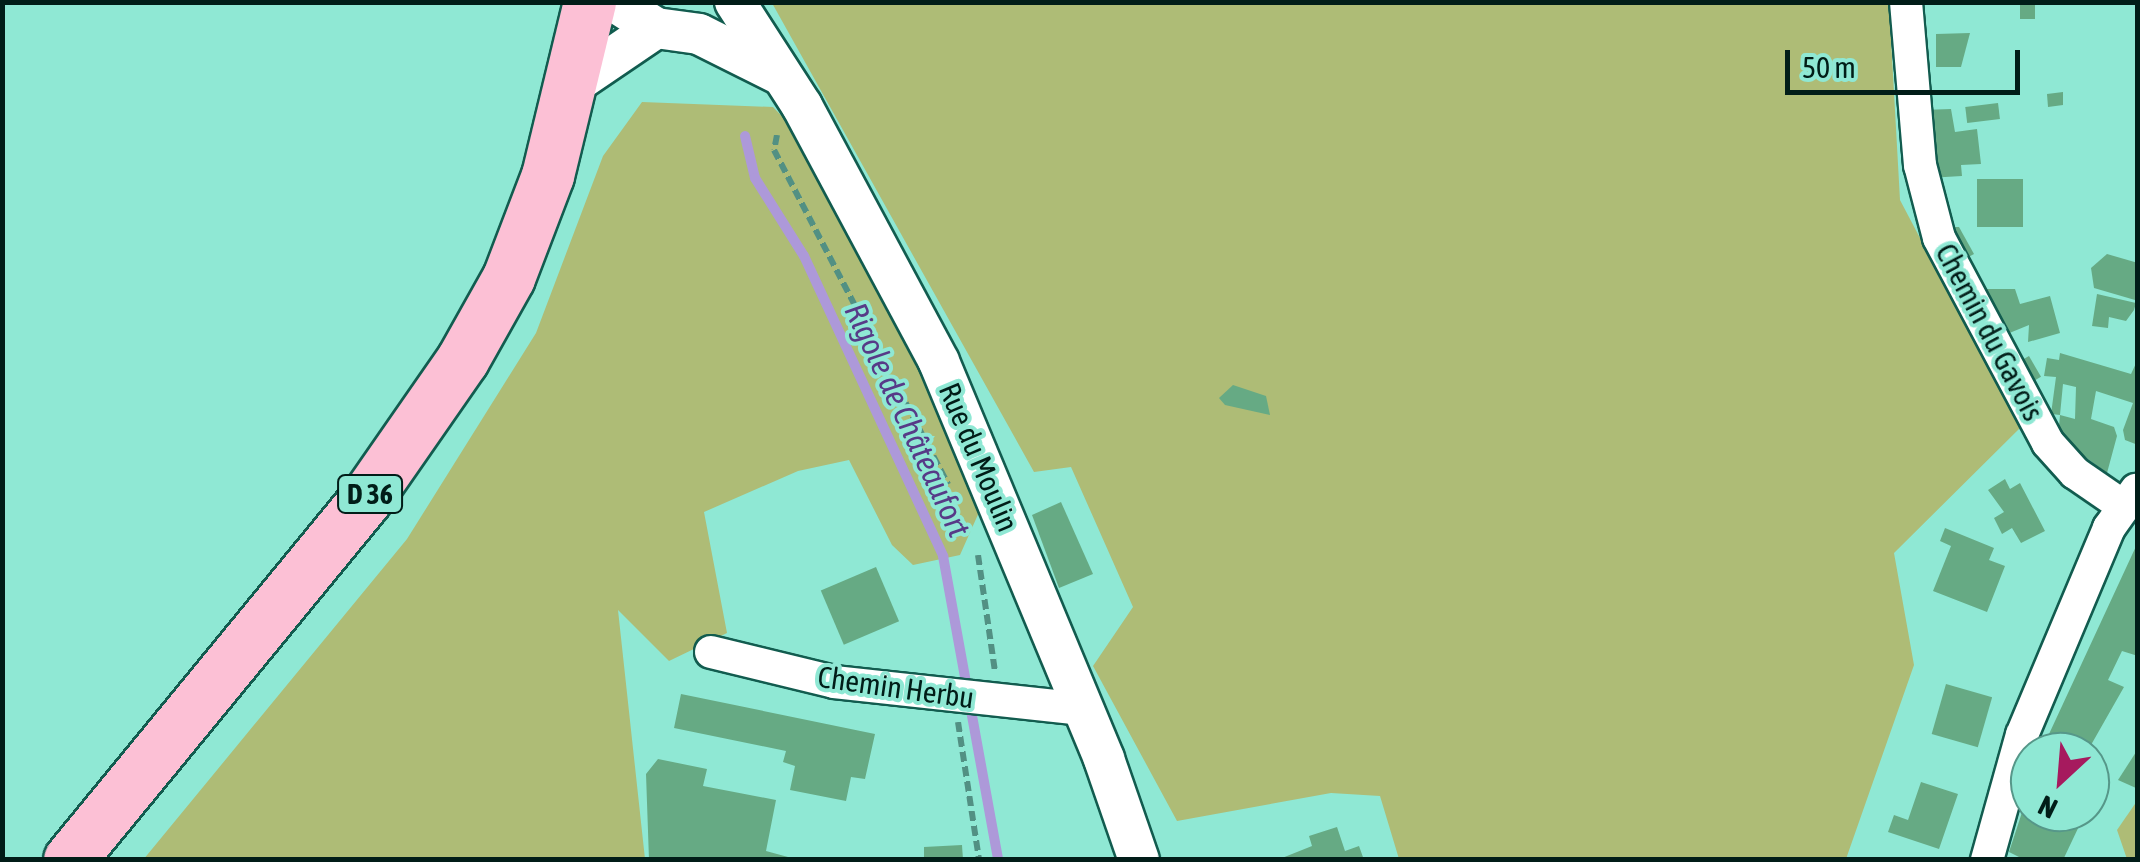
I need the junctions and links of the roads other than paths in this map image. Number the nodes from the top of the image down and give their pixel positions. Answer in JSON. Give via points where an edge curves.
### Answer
{"nodes":[{"id":1,"x":590,"y":2,"type":"edge"},
{"id":2,"x":614,"y":2,"type":"edge"},
{"id":3,"x":735,"y":2,"type":"edge"},
{"id":4,"x":1906,"y":2,"type":"edge"},
{"id":5,"x":656,"y":28,"type":"junction"},
{"id":6,"x":575,"y":83,"type":"junction"},
{"id":7,"x":790,"y":90,"type":"junction"},
{"id":8,"x":2130,"y":498,"type":"edge"},
{"id":9,"x":711,"y":652,"type":"dead end"},
{"id":10,"x":1083,"y":709,"type":"junction"},
{"id":11,"x":70,"y":860,"type":"edge"},
{"id":12,"x":1139,"y":860,"type":"edge"},
{"id":13,"x":1987,"y":860,"type":"edge"}],
"edges":[{"from":1,"to":6,"type":"main road","number":"D 36"},
{"from":2,"to":5,"type":"street"},
{"from":3,"to":7,"type":"street","name":"Rue du Moulin"},
{"from":4,"to":8,"type":"street","name":"Chemin du Gavois","via":[[1920,165],[1939,238],[2048,442],[2075,473]]},
{"from":5,"to":6,"type":"street"},
{"from":5,"to":7,"type":"street","via":[[699,34]]},
{"from":6,"to":11,"type":"main road","number":"D 36","via":[[509,278],[432,409],[269,622]]},
{"from":7,"to":10,"type":"street","name":"Rue du Moulin","via":[[939,362]]},
{"from":8,"to":13,"type":"street","via":[[2022,735]]},
{"from":9,"to":10,"type":"street","name":"Chemin Herbu","via":[[834,682]]},
{"from":10,"to":12,"type":"street","name":"Rue du Moulin"}]}
